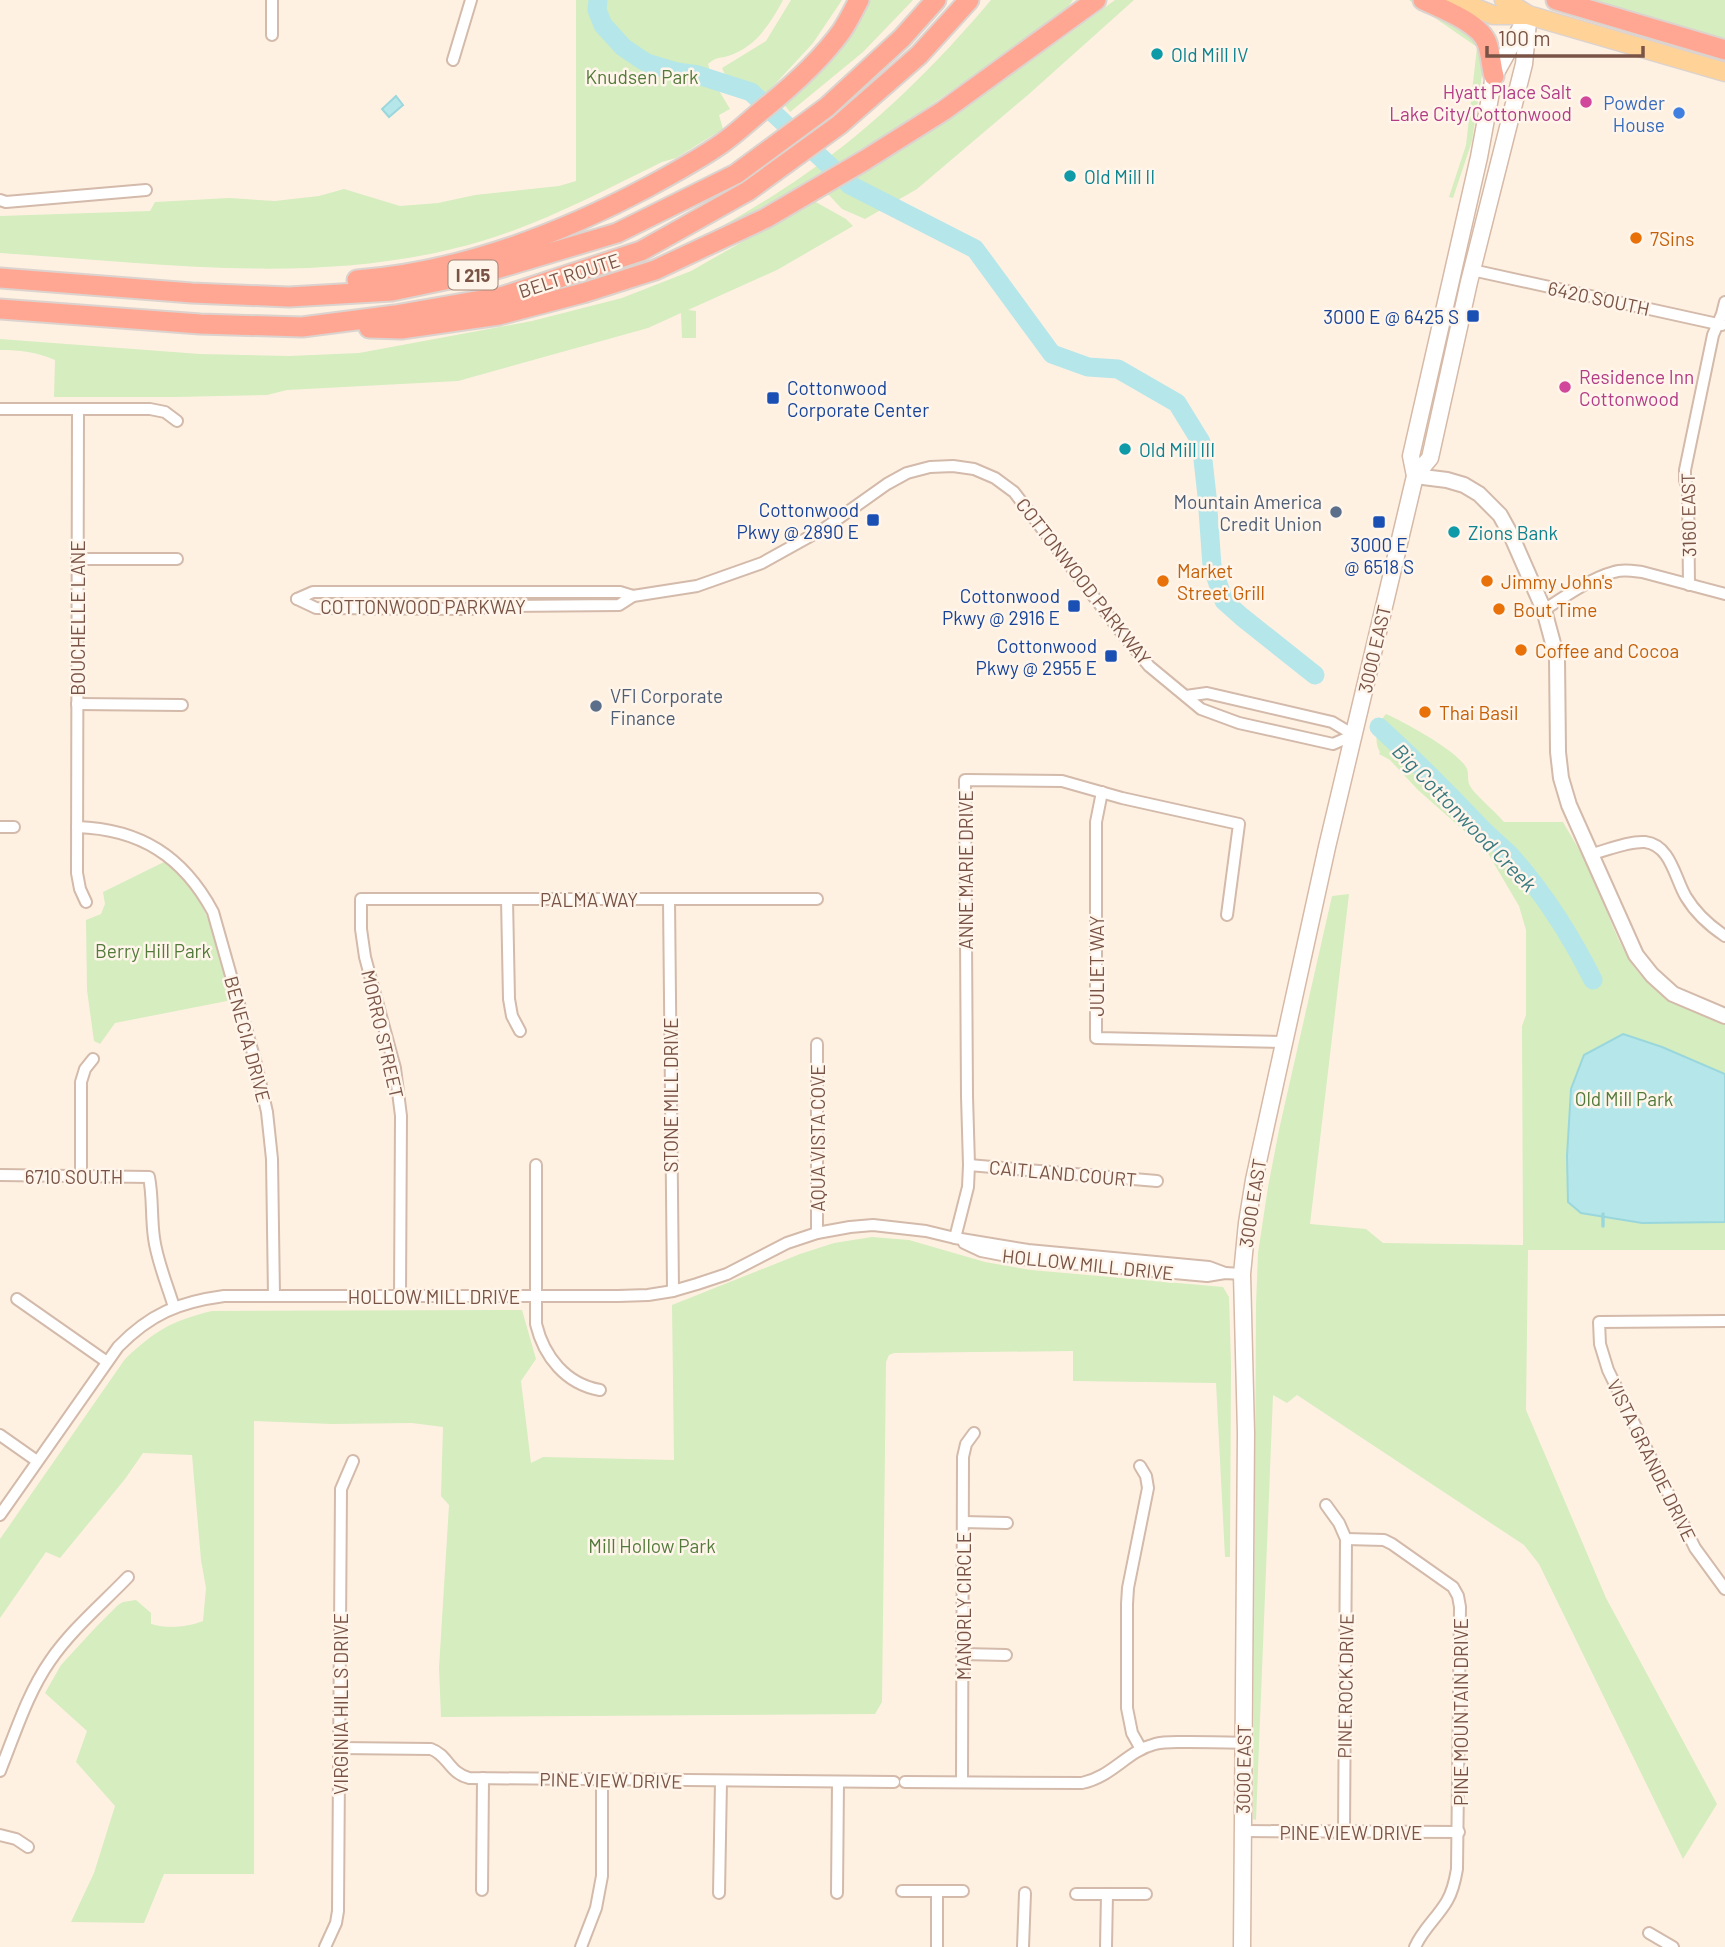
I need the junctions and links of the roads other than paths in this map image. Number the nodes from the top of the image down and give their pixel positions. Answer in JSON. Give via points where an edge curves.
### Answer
{"nodes":[{"id":1,"x":272,"y":0,"type":"edge"},
{"id":2,"x":471,"y":0,"type":"edge"},
{"id":3,"x":859,"y":0,"type":"edge"},
{"id":4,"x":936,"y":0,"type":"edge"},
{"id":5,"x":969,"y":0,"type":"edge"},
{"id":6,"x":1423,"y":0,"type":"edge"},
{"id":7,"x":1453,"y":0,"type":"edge"},
{"id":8,"x":1504,"y":0,"type":"edge"},
{"id":9,"x":1556,"y":0,"type":"edge"},
{"id":10,"x":1088,"y":3,"type":"edge"},
{"id":11,"x":1528,"y":15,"type":"junction"},
{"id":12,"x":272,"y":35,"type":"dead end"},
{"id":13,"x":1725,"y":50,"type":"edge"},
{"id":14,"x":453,"y":60,"type":"dead end"},
{"id":15,"x":1725,"y":72,"type":"edge"},
{"id":16,"x":1494,"y":76,"type":"junction"},
{"id":17,"x":146,"y":190,"type":"dead end"},
{"id":18,"x":0,"y":200,"type":"edge"},
{"id":19,"x":1472,"y":270,"type":"junction"},
{"id":20,"x":0,"y":278,"type":"edge"},
{"id":21,"x":192,"y":293,"type":"junction"},
{"id":22,"x":1725,"y":302,"type":"edge"},
{"id":23,"x":0,"y":309,"type":"edge"},
{"id":24,"x":1721,"y":325,"type":"edge"},
{"id":25,"x":302,"y":327,"type":"junction"},
{"id":26,"x":0,"y":409,"type":"edge"},
{"id":27,"x":78,"y":409,"type":"junction"},
{"id":28,"x":177,"y":421,"type":"dead end"},
{"id":29,"x":1415,"y":476,"type":"junction"},
{"id":30,"x":78,"y":559,"type":"junction"},
{"id":31,"x":177,"y":559,"type":"dead end"},
{"id":32,"x":1689,"y":585,"type":"junction"},
{"id":33,"x":1725,"y":594,"type":"edge"},
{"id":34,"x":633,"y":596,"type":"junction"},
{"id":35,"x":1544,"y":610,"type":"junction"},
{"id":36,"x":1186,"y":696,"type":"junction"},
{"id":37,"x":77,"y":704,"type":"junction"},
{"id":38,"x":182,"y":705,"type":"dead end"},
{"id":39,"x":1354,"y":735,"type":"junction"},
{"id":40,"x":1102,"y":792,"type":"junction"},
{"id":41,"x":0,"y":827,"type":"edge"},
{"id":42,"x":14,"y":827,"type":"dead end"},
{"id":43,"x":77,"y":827,"type":"junction"},
{"id":44,"x":1591,"y":854,"type":"junction"},
{"id":45,"x":360,"y":899,"type":"joint"},
{"id":46,"x":508,"y":899,"type":"junction"},
{"id":47,"x":669,"y":899,"type":"junction"},
{"id":48,"x":817,"y":899,"type":"dead end"},
{"id":49,"x":86,"y":902,"type":"dead end"},
{"id":50,"x":1227,"y":915,"type":"dead end"},
{"id":51,"x":1725,"y":936,"type":"edge"},
{"id":52,"x":1725,"y":1016,"type":"edge"},
{"id":53,"x":520,"y":1031,"type":"dead end"},
{"id":54,"x":1283,"y":1042,"type":"junction"},
{"id":55,"x":817,"y":1044,"type":"dead end"},
{"id":56,"x":93,"y":1059,"type":"dead end"},
{"id":57,"x":970,"y":1164,"type":"junction"},
{"id":58,"x":536,"y":1165,"type":"dead end"},
{"id":59,"x":0,"y":1175,"type":"edge"},
{"id":60,"x":81,"y":1175,"type":"junction"},
{"id":61,"x":1157,"y":1181,"type":"dead end"},
{"id":62,"x":817,"y":1233,"type":"junction"},
{"id":63,"x":955,"y":1238,"type":"junction"},
{"id":64,"x":1242,"y":1274,"type":"junction"},
{"id":65,"x":673,"y":1291,"type":"junction"},
{"id":66,"x":274,"y":1296,"type":"junction"},
{"id":67,"x":400,"y":1296,"type":"junction"},
{"id":68,"x":536,"y":1296,"type":"junction"},
{"id":69,"x":17,"y":1299,"type":"dead end"},
{"id":70,"x":174,"y":1307,"type":"junction"},
{"id":71,"x":1725,"y":1321,"type":"edge"},
{"id":72,"x":107,"y":1362,"type":"junction"},
{"id":73,"x":600,"y":1390,"type":"dead end"},
{"id":74,"x":974,"y":1433,"type":"dead end"},
{"id":75,"x":0,"y":1436,"type":"edge"},
{"id":76,"x":37,"y":1461,"type":"junction"},
{"id":77,"x":353,"y":1461,"type":"dead end"},
{"id":78,"x":1140,"y":1466,"type":"dead end"},
{"id":79,"x":1326,"y":1505,"type":"dead end"},
{"id":80,"x":0,"y":1515,"type":"edge"},
{"id":81,"x":963,"y":1522,"type":"junction"},
{"id":82,"x":1007,"y":1523,"type":"dead end"},
{"id":83,"x":1346,"y":1539,"type":"junction"},
{"id":84,"x":128,"y":1577,"type":"dead end"},
{"id":85,"x":1725,"y":1589,"type":"edge"},
{"id":86,"x":963,"y":1654,"type":"junction"},
{"id":87,"x":1006,"y":1655,"type":"dead end"},
{"id":88,"x":1244,"y":1743,"type":"junction"},
{"id":89,"x":339,"y":1748,"type":"junction"},
{"id":90,"x":1141,"y":1749,"type":"junction"},
{"id":91,"x":0,"y":1771,"type":"edge"},
{"id":92,"x":484,"y":1778,"type":"junction"},
{"id":93,"x":602,"y":1780,"type":"junction"},
{"id":94,"x":720,"y":1781,"type":"junction"},
{"id":95,"x":838,"y":1782,"type":"junction"},
{"id":96,"x":962,"y":1782,"type":"junction"},
{"id":97,"x":1242,"y":1831,"type":"junction"},
{"id":98,"x":1344,"y":1832,"type":"junction"},
{"id":99,"x":1459,"y":1832,"type":"junction"},
{"id":100,"x":0,"y":1835,"type":"edge"},
{"id":101,"x":28,"y":1847,"type":"dead end"},
{"id":102,"x":482,"y":1890,"type":"dead end"},
{"id":103,"x":902,"y":1891,"type":"dead end"},
{"id":104,"x":937,"y":1891,"type":"junction"},
{"id":105,"x":963,"y":1891,"type":"dead end"},
{"id":106,"x":719,"y":1893,"type":"dead end"},
{"id":107,"x":837,"y":1893,"type":"dead end"},
{"id":108,"x":1025,"y":1894,"type":"dead end"},
{"id":109,"x":1076,"y":1894,"type":"dead end"},
{"id":110,"x":1107,"y":1894,"type":"junction"},
{"id":111,"x":1146,"y":1895,"type":"dead end"},
{"id":112,"x":1649,"y":1933,"type":"dead end"},
{"id":113,"x":325,"y":1947,"type":"edge"},
{"id":114,"x":581,"y":1947,"type":"edge"},
{"id":115,"x":937,"y":1947,"type":"edge"},
{"id":116,"x":1023,"y":1947,"type":"edge"},
{"id":117,"x":1106,"y":1947,"type":"edge"},
{"id":118,"x":1242,"y":1947,"type":"edge"},
{"id":119,"x":1415,"y":1947,"type":"edge"},
{"id":120,"x":1672,"y":1947,"type":"edge"}],
"edges":[{"from":1,"to":12,"type":"street"},
{"from":2,"to":14,"type":"street"},
{"from":3,"to":21,"type":"highway","via":[[841,32],[800,78],[721,144],[607,208],[548,234],[388,278]]},
{"from":4,"to":21,"type":"highway","name":"BELT ROUTE","number":"I 215","via":[[827,107],[736,174],[617,233],[493,270],[392,291],[289,297]]},
{"from":5,"to":25,"type":"highway","name":"BELT ROUTE","number":"I 215","via":[[919,55],[839,125],[748,191],[641,251],[503,296]]},
{"from":6,"to":16,"type":"highway","via":[[1480,32]]},
{"from":7,"to":11,"type":"main road","via":[[1493,15]]},
{"from":7,"to":16,"type":"main road","via":[[1491,33],[1496,48]]},
{"from":8,"to":11,"type":"main road"},
{"from":9,"to":13,"type":"highway"},
{"from":10,"to":25,"type":"highway","via":[[943,111],[865,160],[766,218],[655,270],[499,315],[401,329]]},
{"from":11,"to":15,"type":"main road"},
{"from":11,"to":16,"type":"main road","name":"3000 EAST"},
{"from":11,"to":19,"type":"main road","name":"3000 EAST","via":[[1524,64]]},
{"from":16,"to":29,"type":"main road","name":"3000 EAST","via":[[1411,456]]},
{"from":17,"to":18,"type":"street"},
{"from":19,"to":24,"type":"street","name":"6420 SOUTH"},
{"from":19,"to":29,"type":"main road","name":"3000 EAST","via":[[1430,458]]},
{"from":20,"to":21,"type":"highway","name":"BELT ROUTE","number":"I 215"},
{"from":22,"to":24,"type":"street","name":"3160 EAST"},
{"from":23,"to":25,"type":"highway","name":"BELT ROUTE","number":"I 215"},
{"from":24,"to":32,"type":"street","name":"3160 EAST","via":[[1713,335],[1685,470]]},
{"from":26,"to":27,"type":"street"},
{"from":27,"to":28,"type":"street","via":[[150,408]]},
{"from":27,"to":30,"type":"street","name":"BOUCHELLE LANE"},
{"from":29,"to":35,"type":"street","via":[[1464,485],[1500,515]]},
{"from":29,"to":39,"type":"main road","name":"3000 EAST"},
{"from":30,"to":31,"type":"street"},
{"from":30,"to":37,"type":"street","name":"BOUCHELLE LANE"},
{"from":32,"to":33,"type":"street"},
{"from":32,"to":35,"type":"street","via":[[1642,572],[1615,571]]},
{"from":34,"to":34,"type":"street","name":"COTTONWOOD PARKWAY","via":[[620,592],[313,592],[298,598],[316,608],[435,609],[619,606]]},
{"from":34,"to":36,"type":"street","name":"COTTONWOOD PARKWAY","via":[[697,586],[762,563],[907,473],[930,467],[974,469],[1014,492],[1149,666]]},
{"from":35,"to":44,"type":"street","via":[[1557,658],[1561,778]]},
{"from":36,"to":39,"type":"street","via":[[1207,693],[1332,722]]},
{"from":36,"to":39,"type":"street","name":"COTTONWOOD PARKWAY","via":[[1201,709],[1239,723],[1333,744]]},
{"from":37,"to":38,"type":"street"},
{"from":37,"to":43,"type":"street","name":"BOUCHELLE LANE"},
{"from":39,"to":54,"type":"main road","name":"3000 EAST"},
{"from":40,"to":50,"type":"street","name":"ANNE MARIE DRIVE","via":[[1239,824]]},
{"from":40,"to":54,"type":"street","name":"JULIET WAY","via":[[1096,822],[1096,1038]]},
{"from":40,"to":57,"type":"street","name":"ANNE MARIE DRIVE","via":[[1062,781],[965,780]]},
{"from":41,"to":42,"type":"street"},
{"from":43,"to":49,"type":"street","name":"BOUCHELLE LANE","via":[[77,873]]},
{"from":43,"to":66,"type":"street","name":"BENECIA DRIVE","via":[[110,830],[153,846],[189,876],[213,912],[268,1124]]},
{"from":44,"to":51,"type":"street","via":[[1637,842],[1658,846],[1685,897]]},
{"from":44,"to":52,"type":"street","via":[[1636,955],[1652,975],[1673,994]]},
{"from":45,"to":46,"type":"street","name":"PALMA WAY"},
{"from":45,"to":67,"type":"street","name":"MORRO STREET","via":[[365,957],[395,1068],[401,1116]]},
{"from":46,"to":47,"type":"street","name":"PALMA WAY"},
{"from":46,"to":53,"type":"street","via":[[509,999]]},
{"from":47,"to":48,"type":"street","name":"PALMA WAY"},
{"from":47,"to":65,"type":"street","name":"STONE MILL DRIVE"},
{"from":54,"to":64,"type":"main road","name":"3000 EAST","via":[[1249,1208]]},
{"from":55,"to":62,"type":"street","name":"AQUA VISTA COVE"},
{"from":56,"to":60,"type":"street","via":[[81,1082]]},
{"from":57,"to":61,"type":"street","name":"CAITLAND COURT"},
{"from":57,"to":63,"type":"street","name":"ANNE MARIE DRIVE"},
{"from":58,"to":68,"type":"street"},
{"from":59,"to":60,"type":"street","name":"6710 SOUTH"},
{"from":60,"to":70,"type":"street","name":"6710 SOUTH","via":[[149,1177],[156,1252]]},
{"from":62,"to":63,"type":"street","name":"HOLLOW MILL DRIVE","via":[[873,1225]]},
{"from":62,"to":65,"type":"street","name":"HOLLOW MILL DRIVE","via":[[727,1274]]},
{"from":63,"to":64,"type":"street","name":"HOLLOW MILL DRIVE"},
{"from":64,"to":88,"type":"main road","name":"3000 EAST"},
{"from":65,"to":68,"type":"street","name":"HOLLOW MILL DRIVE"},
{"from":66,"to":67,"type":"street","name":"HOLLOW MILL DRIVE"},
{"from":66,"to":70,"type":"street","name":"HOLLOW MILL DRIVE","via":[[224,1296]]},
{"from":67,"to":68,"type":"street","name":"HOLLOW MILL DRIVE"},
{"from":68,"to":73,"type":"street","via":[[536,1324],[547,1354],[573,1382]]},
{"from":69,"to":72,"type":"street"},
{"from":70,"to":72,"type":"street","name":"HOLLOW MILL DRIVE","via":[[137,1329]]},
{"from":71,"to":85,"type":"street","name":"VISTA GRANDE DRIVE","via":[[1599,1322],[1608,1370],[1695,1548]]},
{"from":72,"to":76,"type":"street","name":"HOLLOW MILL DRIVE"},
{"from":74,"to":81,"type":"street","name":"MANORLY CIRCLE","via":[[963,1457]]},
{"from":75,"to":76,"type":"street"},
{"from":76,"to":80,"type":"street","name":"HOLLOW MILL DRIVE"},
{"from":77,"to":89,"type":"street","name":"VIRGINIA HILLS DRIVE","via":[[341,1489]]},
{"from":78,"to":90,"type":"street","via":[[1148,1488],[1128,1588],[1126,1708]]},
{"from":79,"to":83,"type":"street"},
{"from":81,"to":82,"type":"street"},
{"from":81,"to":86,"type":"street","name":"MANORLY CIRCLE"},
{"from":83,"to":98,"type":"street","name":"PINE ROCK DRIVE"},
{"from":83,"to":99,"type":"street","name":"PINE MOUNTAIN DRIVE","via":[[1392,1544],[1453,1587],[1458,1596]]},
{"from":84,"to":91,"type":"street","via":[[49,1662]]},
{"from":86,"to":87,"type":"street"},
{"from":86,"to":96,"type":"street","name":"MANORLY CIRCLE"},
{"from":88,"to":90,"type":"street","name":"PINE VIEW DRIVE","via":[[1169,1742]]},
{"from":88,"to":97,"type":"main road","name":"3000 EAST"},
{"from":89,"to":92,"type":"street","name":"PINE VIEW DRIVE","via":[[431,1749],[461,1776]]},
{"from":89,"to":113,"type":"street","name":"VIRGINIA HILLS DRIVE","via":[[338,1911]]},
{"from":90,"to":96,"type":"street","name":"PINE VIEW DRIVE","via":[[1107,1774],[1082,1783]]},
{"from":92,"to":93,"type":"street","name":"PINE VIEW DRIVE"},
{"from":92,"to":102,"type":"street"},
{"from":93,"to":94,"type":"street","name":"PINE VIEW DRIVE"},
{"from":93,"to":114,"type":"street","via":[[602,1876]]},
{"from":94,"to":95,"type":"street","name":"PINE VIEW DRIVE"},
{"from":94,"to":106,"type":"street"},
{"from":95,"to":96,"type":"street","name":"PINE VIEW DRIVE"},
{"from":95,"to":107,"type":"street"},
{"from":97,"to":98,"type":"street","name":"PINE VIEW DRIVE"},
{"from":97,"to":118,"type":"main road","name":"3000 EAST"},
{"from":98,"to":99,"type":"street","name":"PINE VIEW DRIVE"},
{"from":99,"to":119,"type":"street","name":"PINE MOUNTAIN DRIVE","via":[[1454,1887]]},
{"from":100,"to":101,"type":"street"},
{"from":103,"to":104,"type":"street"},
{"from":104,"to":105,"type":"street"},
{"from":104,"to":115,"type":"street"},
{"from":108,"to":116,"type":"street"},
{"from":109,"to":110,"type":"street"},
{"from":110,"to":111,"type":"street"},
{"from":110,"to":117,"type":"street"},
{"from":112,"to":120,"type":"street"}]}
